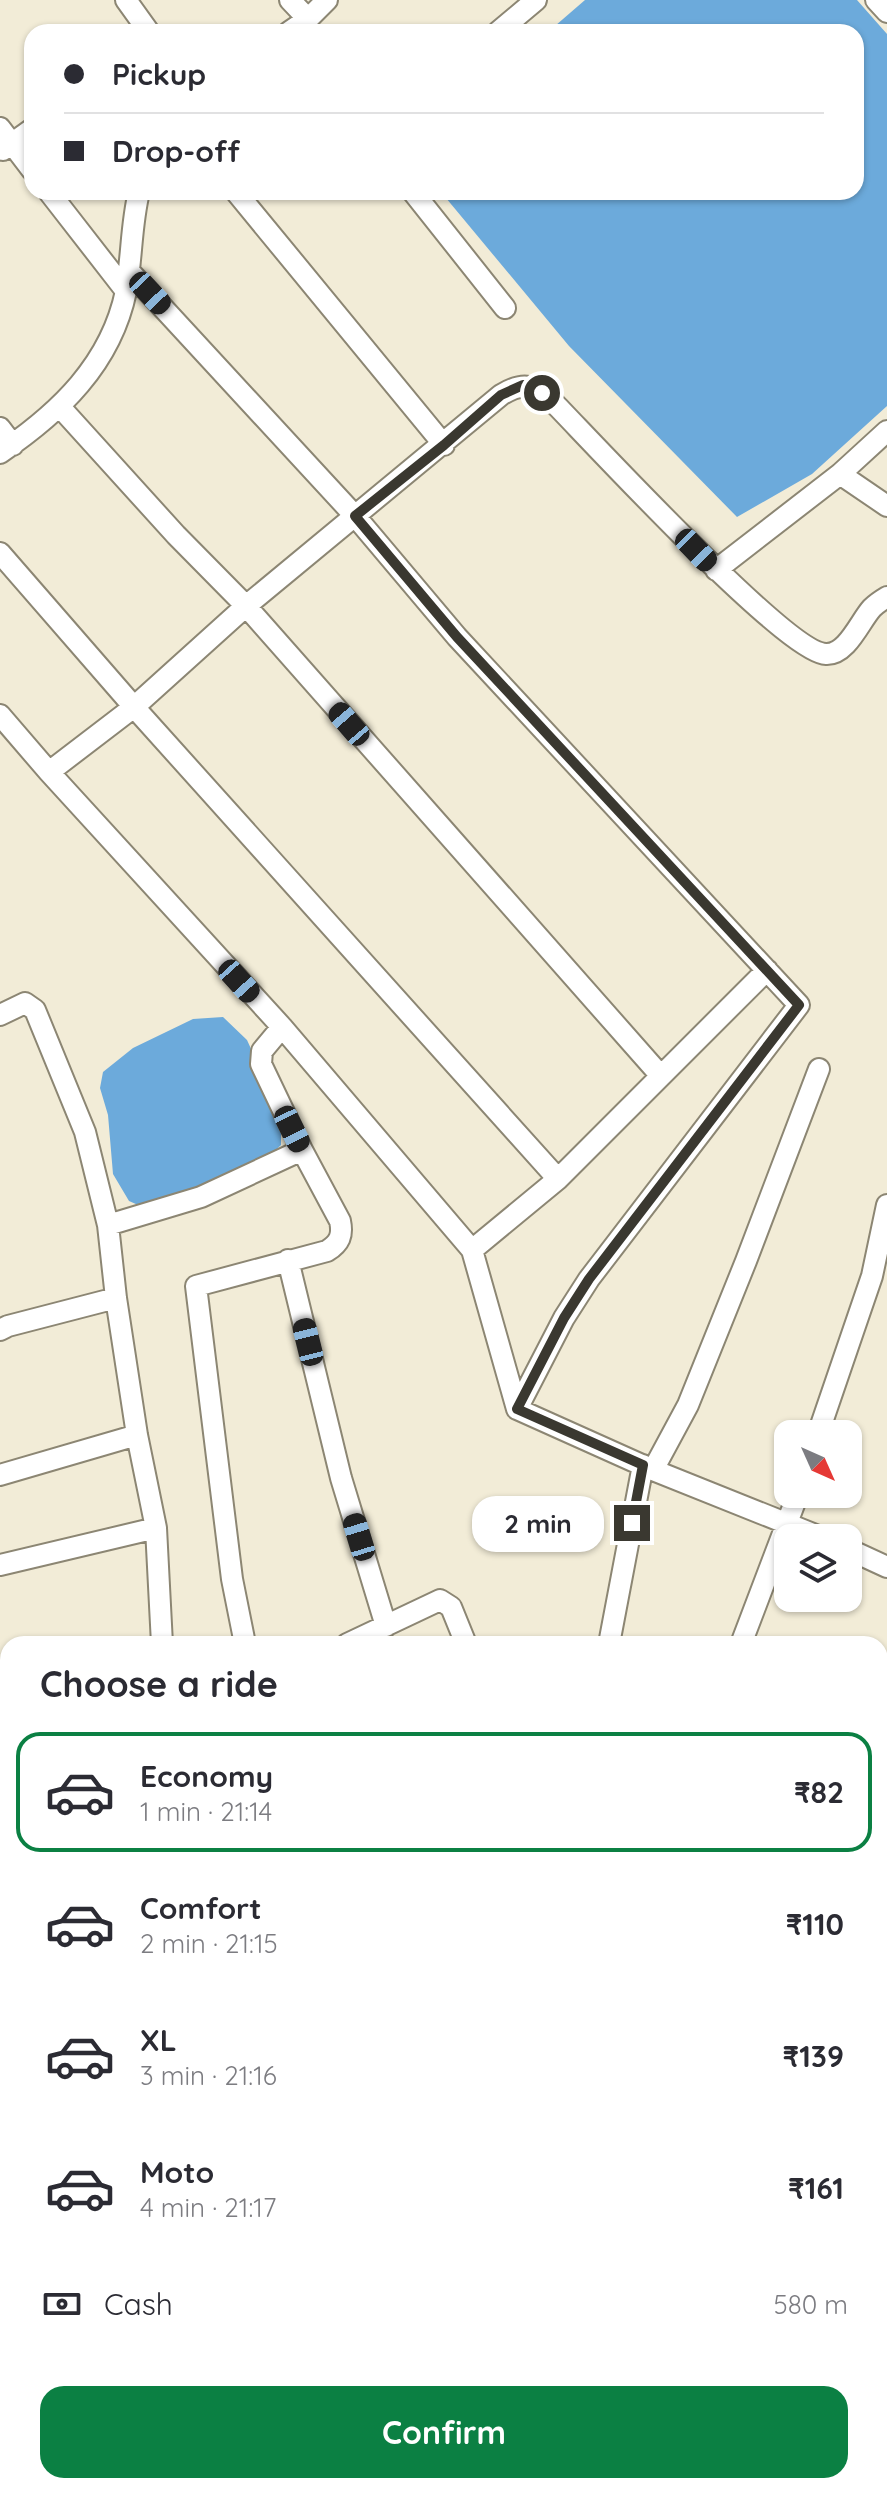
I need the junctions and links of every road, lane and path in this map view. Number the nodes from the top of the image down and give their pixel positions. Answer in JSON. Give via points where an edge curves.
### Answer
{"nodes":[{"id":1,"x":126,"y":0,"type":"edge"},
{"id":2,"x":290,"y":0,"type":"edge"},
{"id":3,"x":327,"y":0,"type":"edge"},
{"id":4,"x":536,"y":0,"type":"edge"},
{"id":5,"x":876,"y":0,"type":"edge"},
{"id":6,"x":887,"y":12,"type":"edge"},
{"id":7,"x":308,"y":19,"type":"junction"},
{"id":8,"x":143,"y":24,"type":"edge"},
{"id":9,"x":301,"y":24,"type":"edge"},
{"id":10,"x":508,"y":24,"type":"edge"},
{"id":11,"x":24,"y":132,"type":"edge"},
{"id":12,"x":4,"y":141,"type":"edge"},
{"id":13,"x":24,"y":162,"type":"edge"},
{"id":14,"x":56,"y":200,"type":"edge"},
{"id":15,"x":138,"y":200,"type":"edge"},
{"id":16,"x":243,"y":200,"type":"edge"},
{"id":17,"x":419,"y":200,"type":"edge"},
{"id":18,"x":127,"y":281,"type":"junction"},
{"id":19,"x":505,"y":308,"type":"dead end"},
{"id":20,"x":60,"y":407,"type":"junction"},
{"id":21,"x":0,"y":428,"type":"edge"},
{"id":22,"x":887,"y":431,"type":"edge"},
{"id":23,"x":444,"y":445,"type":"junction"},
{"id":24,"x":6,"y":449,"type":"edge"},
{"id":25,"x":840,"y":474,"type":"junction"},
{"id":26,"x":887,"y":506,"type":"edge"},
{"id":27,"x":355,"y":516,"type":"junction"},
{"id":28,"x":0,"y":553,"type":"edge"},
{"id":29,"x":716,"y":570,"type":"junction"},
{"id":30,"x":887,"y":597,"type":"edge"},
{"id":31,"x":246,"y":606,"type":"junction"},
{"id":32,"x":134,"y":707,"type":"junction"},
{"id":33,"x":0,"y":715,"type":"edge"},
{"id":34,"x":49,"y":772,"type":"junction"},
{"id":35,"x":767,"y":970,"type":"junction"},
{"id":36,"x":0,"y":1015,"type":"edge"},
{"id":37,"x":282,"y":1027,"type":"junction"},
{"id":38,"x":819,"y":1069,"type":"dead end"},
{"id":39,"x":661,"y":1076,"type":"junction"},
{"id":40,"x":302,"y":1150,"type":"junction"},
{"id":41,"x":558,"y":1179,"type":"junction"},
{"id":42,"x":887,"y":1205,"type":"edge"},
{"id":43,"x":108,"y":1225,"type":"junction"},
{"id":44,"x":472,"y":1250,"type":"junction"},
{"id":45,"x":288,"y":1260,"type":"junction"},
{"id":46,"x":116,"y":1298,"type":"junction"},
{"id":47,"x":0,"y":1330,"type":"edge"},
{"id":48,"x":517,"y":1409,"type":"junction"},
{"id":49,"x":823,"y":1420,"type":"edge"},
{"id":50,"x":137,"y":1435,"type":"junction"},
{"id":51,"x":648,"y":1468,"type":"junction"},
{"id":52,"x":0,"y":1475,"type":"edge"},
{"id":53,"x":793,"y":1508,"type":"edge"},
{"id":54,"x":788,"y":1522,"type":"junction"},
{"id":55,"x":792,"y":1524,"type":"edge"},
{"id":56,"x":156,"y":1528,"type":"junction"},
{"id":57,"x":862,"y":1555,"type":"edge"},
{"id":58,"x":0,"y":1565,"type":"edge"},
{"id":59,"x":887,"y":1567,"type":"edge"},
{"id":60,"x":386,"y":1626,"type":"junction"},
{"id":61,"x":162,"y":1636,"type":"edge"},
{"id":62,"x":243,"y":1636,"type":"edge"},
{"id":63,"x":364,"y":1636,"type":"edge"},
{"id":64,"x":463,"y":1636,"type":"edge"},
{"id":65,"x":611,"y":1636,"type":"edge"},
{"id":66,"x":744,"y":1636,"type":"edge"}],
"edges":[{"from":1,"to":8,"type":"street"},
{"from":2,"to":7,"type":"street"},
{"from":3,"to":7,"type":"street"},
{"from":4,"to":10,"type":"street"},
{"from":5,"to":6,"type":"street"},
{"from":7,"to":9,"type":"street"},
{"from":11,"to":12,"type":"street"},
{"from":12,"to":13,"type":"street"},
{"from":14,"to":18,"type":"street"},
{"from":15,"to":18,"type":"street"},
{"from":16,"to":23,"type":"street"},
{"from":17,"to":19,"type":"street"},
{"from":18,"to":20,"type":"street","via":[[118,323],[100,358]]},
{"from":18,"to":27,"type":"street"},
{"from":20,"to":24,"type":"street"},
{"from":20,"to":31,"type":"street"},
{"from":21,"to":24,"type":"street"},
{"from":22,"to":25,"type":"street"},
{"from":23,"to":27,"type":"street"},
{"from":23,"to":29,"type":"street","via":[[501,395],[523,385],[533,387]]},
{"from":25,"to":26,"type":"street"},
{"from":25,"to":29,"type":"street"},
{"from":27,"to":31,"type":"street"},
{"from":27,"to":35,"type":"street","via":[[457,637]]},
{"from":28,"to":32,"type":"street"},
{"from":29,"to":30,"type":"street","via":[[798,640],[825,654],[843,646]]},
{"from":31,"to":32,"type":"street"},
{"from":31,"to":39,"type":"street"},
{"from":32,"to":34,"type":"street"},
{"from":32,"to":41,"type":"street"},
{"from":33,"to":34,"type":"street"},
{"from":34,"to":37,"type":"street"},
{"from":35,"to":39,"type":"street"},
{"from":35,"to":48,"type":"street","via":[[799,1005],[589,1279]]},
{"from":36,"to":43,"type":"street","via":[[25,1003],[35,1010],[85,1132]]},
{"from":37,"to":40,"type":"street","via":[[262,1051],[261,1064]]},
{"from":37,"to":44,"type":"street"},
{"from":38,"to":51,"type":"street","via":[[688,1405]]},
{"from":39,"to":41,"type":"street"},
{"from":40,"to":43,"type":"street","via":[[201,1197]]},
{"from":40,"to":45,"type":"street","via":[[342,1231],[327,1251]]},
{"from":41,"to":44,"type":"street"},
{"from":42,"to":49,"type":"street","via":[[872,1276]]},
{"from":43,"to":46,"type":"street"},
{"from":44,"to":48,"type":"street"},
{"from":45,"to":60,"type":"street","via":[[341,1478]]},
{"from":45,"to":62,"type":"street","via":[[196,1286]]},
{"from":46,"to":47,"type":"street"},
{"from":46,"to":50,"type":"street"},
{"from":48,"to":51,"type":"street"},
{"from":50,"to":52,"type":"street"},
{"from":50,"to":56,"type":"street"},
{"from":51,"to":54,"type":"street"},
{"from":51,"to":65,"type":"street"},
{"from":53,"to":54,"type":"street"},
{"from":54,"to":55,"type":"street"},
{"from":54,"to":66,"type":"street"},
{"from":56,"to":58,"type":"street"},
{"from":56,"to":61,"type":"street"},
{"from":57,"to":59,"type":"street"},
{"from":60,"to":63,"type":"street"},
{"from":60,"to":64,"type":"street","via":[[444,1600]]}]}
